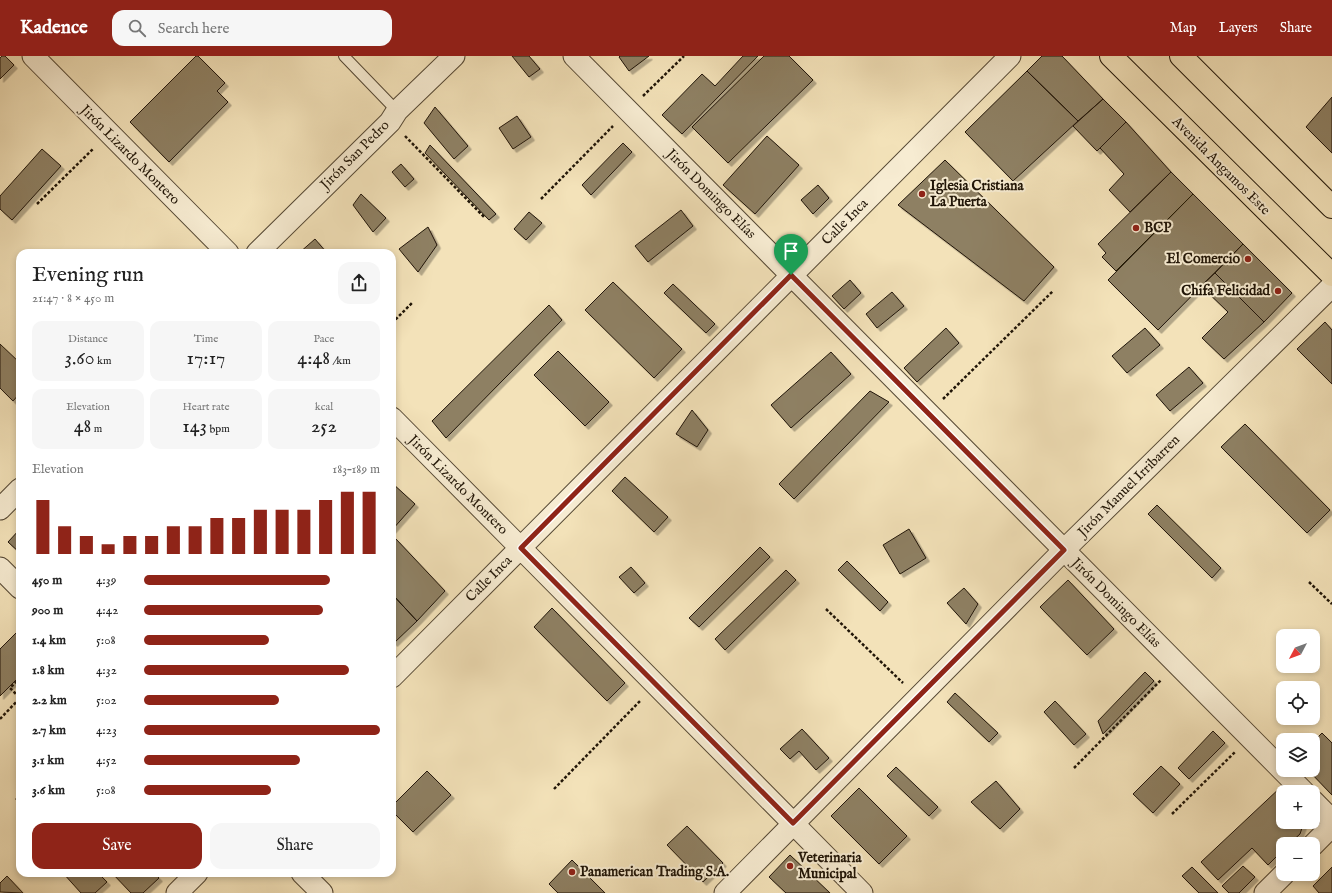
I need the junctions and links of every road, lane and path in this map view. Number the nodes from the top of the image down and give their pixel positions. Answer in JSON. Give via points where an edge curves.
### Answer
{"nodes":[{"id":1,"x":33,"y":56,"type":"edge"},
{"id":2,"x":344,"y":56,"type":"edge"},
{"id":3,"x":454,"y":56,"type":"edge"},
{"id":4,"x":574,"y":56,"type":"edge"},
{"id":5,"x":684,"y":56,"type":"edge"},
{"id":6,"x":1010,"y":56,"type":"edge"},
{"id":7,"x":1111,"y":56,"type":"edge"},
{"id":8,"x":1181,"y":56,"type":"edge"},
{"id":9,"x":628,"y":110,"type":"junction"},
{"id":10,"x":394,"y":116,"type":"junction"},
{"id":11,"x":109,"y":133,"type":"junction"},
{"id":12,"x":541,"y":199,"type":"dead end"},
{"id":13,"x":38,"y":204,"type":"dead end"},
{"id":14,"x":1332,"y":207,"type":"edge"},
{"id":15,"x":484,"y":218,"type":"dead end"},
{"id":16,"x":224,"y":249,"type":"edge"},
{"id":17,"x":261,"y":249,"type":"edge"},
{"id":18,"x":791,"y":275,"type":"junction"},
{"id":19,"x":1332,"y":275,"type":"edge"},
{"id":20,"x":1332,"y":286,"type":"edge"},
{"id":21,"x":1053,"y":291,"type":"dead end"},
{"id":22,"x":412,"y":303,"type":"dead end"},
{"id":23,"x":396,"y":319,"type":"edge"},
{"id":24,"x":928,"y":414,"type":"junction"},
{"id":25,"x":396,"y":422,"type":"edge"},
{"id":26,"x":16,"y":494,"type":"edge"},
{"id":27,"x":0,"y":510,"type":"edge"},
{"id":28,"x":521,"y":548,"type":"junction"},
{"id":29,"x":1064,"y":550,"type":"junction"},
{"id":30,"x":0,"y":568,"type":"edge"},
{"id":31,"x":1309,"y":582,"type":"dead end"},
{"id":32,"x":16,"y":584,"type":"edge"},
{"id":33,"x":1332,"y":604,"type":"edge"},
{"id":34,"x":826,"y":609,"type":"dead end"},
{"id":35,"x":1177,"y":664,"type":"junction"},
{"id":36,"x":396,"y":673,"type":"edge"},
{"id":37,"x":16,"y":682,"type":"edge"},
{"id":38,"x":656,"y":685,"type":"junction"},
{"id":39,"x":16,"y":694,"type":"edge"},
{"id":40,"x":917,"y":698,"type":"junction"},
{"id":41,"x":16,"y":702,"type":"edge"},
{"id":42,"x":0,"y":719,"type":"edge"},
{"id":43,"x":1249,"y":737,"type":"junction"},
{"id":44,"x":1074,"y":768,"type":"dead end"},
{"id":45,"x":1297,"y":785,"type":"edge"},
{"id":46,"x":554,"y":789,"type":"dead end"},
{"id":47,"x":1320,"y":808,"type":"edge"},
{"id":48,"x":1172,"y":814,"type":"dead end"},
{"id":49,"x":1332,"y":820,"type":"edge"},
{"id":50,"x":793,"y":823,"type":"junction"},
{"id":51,"x":1332,"y":826,"type":"edge"},
{"id":52,"x":1320,"y":838,"type":"edge"},
{"id":53,"x":193,"y":877,"type":"edge"},
{"id":54,"x":306,"y":877,"type":"edge"},
{"id":55,"x":1277,"y":881,"type":"edge"},
{"id":56,"x":177,"y":893,"type":"edge"},
{"id":57,"x":322,"y":893,"type":"edge"},
{"id":58,"x":725,"y":893,"type":"edge"},
{"id":59,"x":862,"y":893,"type":"edge"},
{"id":60,"x":1265,"y":893,"type":"edge"}],
"edges":[{"from":1,"to":11,"type":"street","name":"Jirón Lizardo Montero"},
{"from":2,"to":10,"type":"lane"},
{"from":3,"to":10,"type":"street","name":"Jirón San Pedro"},
{"from":4,"to":9,"type":"street","name":"Jirón Domingo Elías"},
{"from":5,"to":9,"type":"path"},
{"from":6,"to":18,"type":"street","name":"Calle Inca"},
{"from":7,"to":19,"type":"main road","name":"Avenida Angamos Este"},
{"from":8,"to":14,"type":"main road"},
{"from":9,"to":12,"type":"path"},
{"from":9,"to":18,"type":"street","name":"Jirón Domingo Elías"},
{"from":10,"to":15,"type":"path"},
{"from":10,"to":17,"type":"street","name":"Jirón San Pedro"},
{"from":11,"to":13,"type":"path"},
{"from":11,"to":16,"type":"street","name":"Jirón Lizardo Montero"},
{"from":18,"to":24,"type":"street","name":"Jirón Domingo Elías"},
{"from":18,"to":28,"type":"street","name":"Calle Inca"},
{"from":20,"to":29,"type":"street","name":"Jirón Manuel Irribarren"},
{"from":21,"to":24,"type":"path"},
{"from":22,"to":23,"type":"path"},
{"from":24,"to":29,"type":"street","name":"Jirón Domingo Elías"},
{"from":25,"to":28,"type":"street","name":"Jirón Lizardo Montero"},
{"from":26,"to":27,"type":"street"},
{"from":28,"to":36,"type":"street","name":"Calle Inca"},
{"from":28,"to":38,"type":"street","name":"Jirón Lizardo Montero"},
{"from":29,"to":35,"type":"street","name":"Jirón Domingo Elías"},
{"from":29,"to":40,"type":"street","name":"Jirón Manuel Irribarren"},
{"from":30,"to":32,"type":"street"},
{"from":31,"to":33,"type":"path"},
{"from":34,"to":40,"type":"path"},
{"from":35,"to":43,"type":"street","name":"Jirón Domingo Elías"},
{"from":35,"to":44,"type":"path"},
{"from":37,"to":39,"type":"path","via":[[10,688]]},
{"from":38,"to":46,"type":"path"},
{"from":38,"to":50,"type":"street","name":"Jirón Lizardo Montero"},
{"from":40,"to":50,"type":"street","name":"Jirón Manuel Irribarren"},
{"from":41,"to":42,"type":"path"},
{"from":43,"to":45,"type":"street","name":"Jirón Domingo Elías"},
{"from":43,"to":48,"type":"path"},
{"from":47,"to":49,"type":"street"},
{"from":50,"to":58,"type":"street","name":"Jirón Manuel Irribarren"},
{"from":50,"to":59,"type":"street","name":"Jirón Lizardo Montero"},
{"from":51,"to":52,"type":"street"},
{"from":53,"to":56,"type":"street"},
{"from":54,"to":57,"type":"street"},
{"from":55,"to":60,"type":"street"}]}
